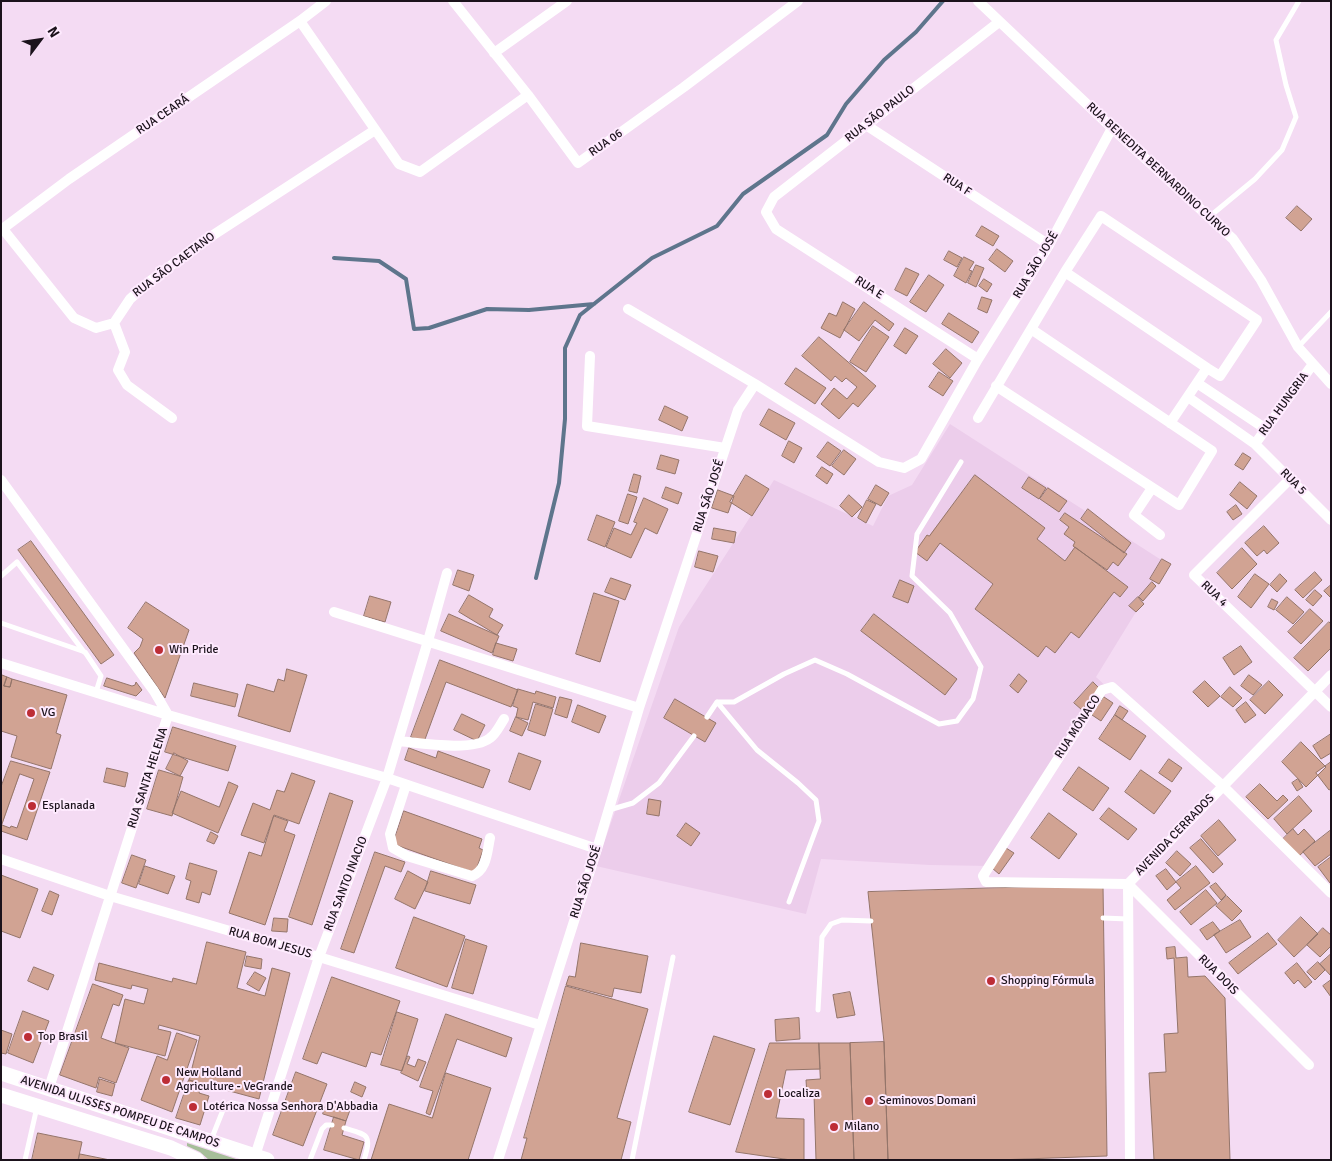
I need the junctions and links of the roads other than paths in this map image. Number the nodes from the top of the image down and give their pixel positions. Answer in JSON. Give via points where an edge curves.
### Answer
{"nodes":[{"id":1,"x":326,"y":1,"type":"edge"},
{"id":2,"x":453,"y":1,"type":"edge"},
{"id":3,"x":567,"y":1,"type":"edge"},
{"id":4,"x":798,"y":1,"type":"edge"},
{"id":5,"x":978,"y":1,"type":"edge"},
{"id":6,"x":1299,"y":1,"type":"edge"},
{"id":7,"x":300,"y":21,"type":"junction"},
{"id":8,"x":999,"y":22,"type":"junction"},
{"id":9,"x":494,"y":53,"type":"junction"},
{"id":10,"x":528,"y":95,"type":"junction"},
{"id":11,"x":866,"y":125,"type":"junction"},
{"id":12,"x":1112,"y":128,"type":"junction"},
{"id":13,"x":375,"y":130,"type":"junction"},
{"id":14,"x":766,"y":212,"type":"joint"},
{"id":15,"x":1209,"y":217,"type":"junction"},
{"id":16,"x":2,"y":229,"type":"edge"},
{"id":17,"x":1049,"y":245,"type":"junction"},
{"id":18,"x":1065,"y":272,"type":"junction"},
{"id":19,"x":628,"y":309,"type":"dead end"},
{"id":20,"x":1331,"y":312,"type":"edge"},
{"id":21,"x":114,"y":323,"type":"junction"},
{"id":22,"x":1031,"y":329,"type":"junction"},
{"id":23,"x":1298,"y":347,"type":"junction"},
{"id":24,"x":590,"y":356,"type":"dead end"},
{"id":25,"x":978,"y":359,"type":"junction"},
{"id":26,"x":1313,"y":364,"type":"junction"},
{"id":27,"x":1207,"y":368,"type":"junction"},
{"id":28,"x":1197,"y":383,"type":"junction"},
{"id":29,"x":755,"y":384,"type":"junction"},
{"id":30,"x":1331,"y":384,"type":"edge"},
{"id":31,"x":996,"y":386,"type":"junction"},
{"id":32,"x":1188,"y":396,"type":"junction"},
{"id":33,"x":172,"y":418,"type":"dead end"},
{"id":34,"x":978,"y":418,"type":"dead end"},
{"id":35,"x":1170,"y":423,"type":"junction"},
{"id":36,"x":1266,"y":429,"type":"junction"},
{"id":37,"x":1255,"y":444,"type":"junction"},
{"id":38,"x":725,"y":448,"type":"junction"},
{"id":39,"x":961,"y":462,"type":"dead end"},
{"id":40,"x":1290,"y":479,"type":"junction"},
{"id":41,"x":1,"y":480,"type":"edge"},
{"id":42,"x":1152,"y":488,"type":"junction"},
{"id":43,"x":1331,"y":520,"type":"edge"},
{"id":44,"x":1160,"y":535,"type":"dead end"},
{"id":45,"x":447,"y":572,"type":"dead end"},
{"id":46,"x":1,"y":576,"type":"edge"},
{"id":47,"x":334,"y":612,"type":"dead end"},
{"id":48,"x":1,"y":623,"type":"edge"},
{"id":49,"x":428,"y":641,"type":"junction"},
{"id":50,"x":85,"y":652,"type":"junction"},
{"id":51,"x":1,"y":662,"type":"edge"},
{"id":52,"x":1331,"y":674,"type":"edge"},
{"id":53,"x":1314,"y":691,"type":"junction"},
{"id":54,"x":96,"y":692,"type":"junction"},
{"id":55,"x":716,"y":702,"type":"junction"},
{"id":56,"x":1331,"y":707,"type":"edge"},
{"id":57,"x":639,"y":708,"type":"junction"},
{"id":58,"x":168,"y":714,"type":"junction"},
{"id":59,"x":707,"y":717,"type":"dead end"},
{"id":60,"x":504,"y":719,"type":"dead end"},
{"id":61,"x":694,"y":736,"type":"dead end"},
{"id":62,"x":398,"y":741,"type":"junction"},
{"id":63,"x":387,"y":778,"type":"junction"},
{"id":64,"x":406,"y":785,"type":"junction"},
{"id":65,"x":1223,"y":786,"type":"junction"},
{"id":66,"x":608,"y":810,"type":"junction"},
{"id":67,"x":490,"y":838,"type":"dead end"},
{"id":68,"x":597,"y":849,"type":"junction"},
{"id":69,"x":1,"y":859,"type":"edge"},
{"id":70,"x":1128,"y":884,"type":"junction"},
{"id":71,"x":1331,"y":893,"type":"edge"},
{"id":72,"x":110,"y":896,"type":"junction"},
{"id":73,"x":790,"y":902,"type":"dead end"},
{"id":74,"x":1103,"y":918,"type":"dead end"},
{"id":75,"x":1128,"y":919,"type":"junction"},
{"id":76,"x":871,"y":921,"type":"dead end"},
{"id":77,"x":673,"y":956,"type":"dead end"},
{"id":78,"x":319,"y":957,"type":"junction"},
{"id":79,"x":818,"y":1010,"type":"dead end"},
{"id":80,"x":540,"y":1025,"type":"junction"},
{"id":81,"x":1309,"y":1065,"type":"dead end"},
{"id":82,"x":1,"y":1073,"type":"edge"},
{"id":83,"x":49,"y":1088,"type":"junction"},
{"id":84,"x":1,"y":1095,"type":"edge"},
{"id":85,"x":37,"y":1107,"type":"junction"},
{"id":86,"x":270,"y":1110,"type":"junction"},
{"id":87,"x":332,"y":1125,"type":"dead end"},
{"id":88,"x":344,"y":1128,"type":"dead end"},
{"id":89,"x":210,"y":1141,"type":"junction"},
{"id":90,"x":261,"y":1158,"type":"edge"},
{"id":91,"x":25,"y":1160,"type":"edge"},
{"id":92,"x":198,"y":1160,"type":"edge"},
{"id":93,"x":310,"y":1160,"type":"edge"},
{"id":94,"x":364,"y":1160,"type":"edge"},
{"id":95,"x":498,"y":1160,"type":"edge"},
{"id":96,"x":632,"y":1160,"type":"edge"},
{"id":97,"x":1130,"y":1160,"type":"edge"}],
"edges":[{"from":1,"to":7,"type":"street","name":"RUA CEARÁ"},
{"from":2,"to":9,"type":"street","name":"RUA 06"},
{"from":3,"to":9,"type":"street"},
{"from":4,"to":10,"type":"street","name":"RUA 06","via":[[578,163]]},
{"from":5,"to":8,"type":"street","name":"RUA BENEDITA BERNARDINO CURVO"},
{"from":6,"to":15,"type":"lane","via":[[1276,40],[1296,117],[1282,150],[1255,179]]},
{"from":7,"to":13,"type":"street"},
{"from":7,"to":16,"type":"street","name":"RUA CEARÁ"},
{"from":8,"to":11,"type":"street","name":"RUA SÃO PAULO"},
{"from":8,"to":12,"type":"street","name":"RUA BENEDITA BERNARDINO CURVO"},
{"from":9,"to":10,"type":"street","name":"RUA 06"},
{"from":10,"to":13,"type":"street","via":[[420,172],[399,164]]},
{"from":11,"to":14,"type":"street","name":"RUA SÃO PAULO","via":[[774,197]]},
{"from":11,"to":17,"type":"street","name":"RUA F"},
{"from":12,"to":15,"type":"street","name":"RUA BENEDITA BERNARDINO CURVO"},
{"from":12,"to":17,"type":"street","name":"RUA SÃO JOSÉ"},
{"from":13,"to":21,"type":"street","name":"RUA SÃO CAETANO","via":[[204,241],[130,299]]},
{"from":14,"to":25,"type":"street","name":"RUA E","via":[[776,228]]},
{"from":15,"to":23,"type":"street","name":"RUA BENEDITA BERNARDINO CURVO","via":[[1233,239],[1261,280]]},
{"from":16,"to":21,"type":"street","via":[[74,318],[96,328]]},
{"from":17,"to":25,"type":"street","name":"RUA SÃO JOSÉ"},
{"from":18,"to":22,"type":"street"},
{"from":18,"to":27,"type":"street"},
{"from":18,"to":27,"type":"street","via":[[1101,216],[1257,320],[1220,376]]},
{"from":19,"to":29,"type":"street"},
{"from":20,"to":23,"type":"lane"},
{"from":21,"to":33,"type":"street","via":[[125,352],[118,370],[127,385]]},
{"from":22,"to":31,"type":"street"},
{"from":22,"to":35,"type":"street"},
{"from":23,"to":26,"type":"street","name":"RUA BENEDITA BERNARDINO CURVO"},
{"from":24,"to":38,"type":"street","via":[[587,426]]},
{"from":25,"to":29,"type":"street","name":"RUA SÃO JOSÉ","via":[[921,459],[904,468],[879,462]]},
{"from":26,"to":30,"type":"street","name":"RUA BENEDITA BERNARDINO CURVO"},
{"from":26,"to":36,"type":"street","name":"RUA HUNGRIA"},
{"from":27,"to":28,"type":"street"},
{"from":28,"to":32,"type":"street"},
{"from":28,"to":36,"type":"street"},
{"from":29,"to":38,"type":"street","name":"RUA SÃO JOSÉ","via":[[738,410]]},
{"from":31,"to":34,"type":"street"},
{"from":31,"to":42,"type":"street"},
{"from":32,"to":35,"type":"street"},
{"from":32,"to":37,"type":"street","name":"RUA 5"},
{"from":35,"to":42,"type":"street","via":[[1212,451],[1179,506]]},
{"from":36,"to":37,"type":"street","name":"RUA HUNGRIA"},
{"from":37,"to":40,"type":"street","name":"RUA 5"},
{"from":38,"to":57,"type":"street","name":"RUA SÃO JOSÉ"},
{"from":39,"to":55,"type":"lane","via":[[916,534],[912,576],[950,612],[981,667],[973,699],[956,721],[939,724],[815,660],[734,702]]},
{"from":40,"to":43,"type":"street","name":"RUA 5"},
{"from":40,"to":53,"type":"street","name":"RUA 4","via":[[1194,575]]},
{"from":41,"to":58,"type":"street","name":"RUA SANTA HELENA","via":[[149,683]]},
{"from":42,"to":44,"type":"street","via":[[1134,515]]},
{"from":45,"to":49,"type":"street","name":"RUA SANTO INACIO"},
{"from":46,"to":50,"type":"lane","via":[[17,562]]},
{"from":47,"to":49,"type":"street"},
{"from":48,"to":50,"type":"lane"},
{"from":49,"to":57,"type":"street"},
{"from":49,"to":62,"type":"street","name":"RUA SANTO INACIO"},
{"from":50,"to":54,"type":"lane","via":[[101,676]]},
{"from":51,"to":54,"type":"street"},
{"from":52,"to":53,"type":"street","name":"AVENIDA CERRADOS"},
{"from":53,"to":56,"type":"street","name":"RUA 4"},
{"from":53,"to":65,"type":"street","name":"AVENIDA CERRADOS"},
{"from":54,"to":58,"type":"street"},
{"from":55,"to":59,"type":"lane"},
{"from":55,"to":73,"type":"lane","via":[[757,750],[816,800],[819,820]]},
{"from":57,"to":66,"type":"street","name":"RUA SÃO JOSÉ"},
{"from":58,"to":63,"type":"street"},
{"from":58,"to":72,"type":"street","name":"RUA SANTA HELENA"},
{"from":60,"to":62,"type":"street","via":[[492,737],[474,745]]},
{"from":61,"to":66,"type":"lane","via":[[659,783],[633,803]]},
{"from":62,"to":63,"type":"street","name":"RUA SANTO INACIO"},
{"from":63,"to":64,"type":"street"},
{"from":63,"to":78,"type":"street","name":"RUA SANTO INACIO"},
{"from":64,"to":67,"type":"street","via":[[390,834],[393,848],[407,856],[472,876],[483,868]]},
{"from":64,"to":68,"type":"street"},
{"from":65,"to":70,"type":"street","name":"AVENIDA CERRADOS"},
{"from":65,"to":70,"type":"street","name":"RUA MÔNACO","via":[[1119,692],[1112,687],[1102,690],[982,876],[986,882]]},
{"from":65,"to":71,"type":"street","name":"RUA MÔNACO"},
{"from":66,"to":68,"type":"street","name":"RUA SÃO JOSÉ"},
{"from":68,"to":80,"type":"street","name":"RUA SÃO JOSÉ"},
{"from":69,"to":72,"type":"street","name":"RUA BOM JESUS"},
{"from":70,"to":75,"type":"street","name":"AVENIDA CERRADOS"},
{"from":70,"to":81,"type":"street","name":"RUA DOIS"},
{"from":72,"to":78,"type":"street","name":"RUA BOM JESUS"},
{"from":72,"to":83,"type":"street","name":"RUA SANTA HELENA"},
{"from":74,"to":75,"type":"lane"},
{"from":75,"to":97,"type":"street","name":"AVENIDA CERRADOS"},
{"from":76,"to":79,"type":"lane","via":[[842,920],[831,924],[822,937]]},
{"from":77,"to":96,"type":"lane"},
{"from":78,"to":80,"type":"street","name":"RUA BOM JESUS"},
{"from":78,"to":86,"type":"street","name":"RUA SANTO INACIO"},
{"from":80,"to":95,"type":"street","name":"RUA SÃO JOSÉ"},
{"from":82,"to":83,"type":"main road","name":"AVENIDA ULISSES POMPEU DE CAMPOS"},
{"from":83,"to":89,"type":"main road","name":"AVENIDA ULISSES POMPEU DE CAMPOS"},
{"from":84,"to":85,"type":"main road","name":"AVENIDA ULISSES POMPEU DE CAMPOS"},
{"from":85,"to":91,"type":"lane"},
{"from":85,"to":92,"type":"main road","name":"AVENIDA ULISSES POMPEU DE CAMPOS","via":[[163,1145]]},
{"from":86,"to":89,"type":"lane","via":[[231,1103],[225,1105]]},
{"from":86,"to":90,"type":"street","name":"RUA SANTO INACIO"},
{"from":87,"to":93,"type":"lane","via":[[322,1129]]},
{"from":88,"to":94,"type":"lane","via":[[366,1136],[369,1142]]},
{"from":89,"to":90,"type":"main road","name":"AVENIDA ULISSES POMPEU DE CAMPOS"}]}
